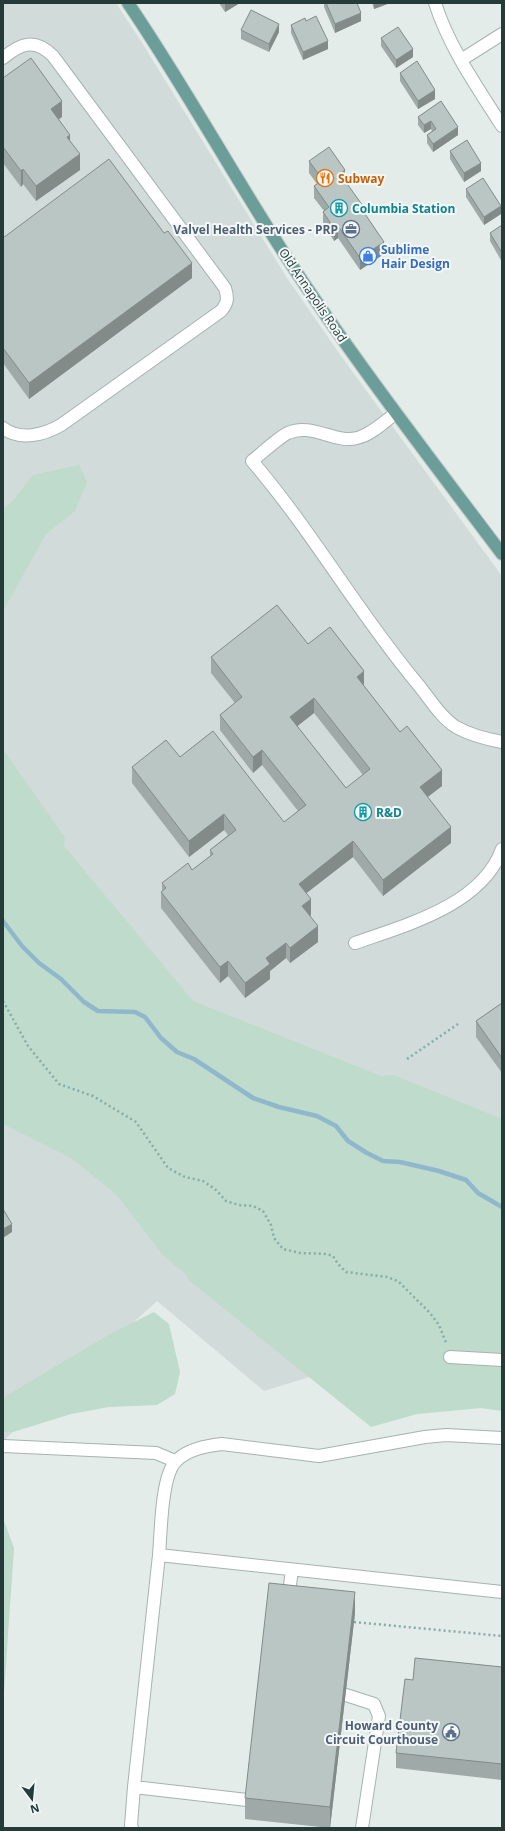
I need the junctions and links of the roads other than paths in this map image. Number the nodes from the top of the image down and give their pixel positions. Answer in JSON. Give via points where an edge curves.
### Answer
{"nodes":[{"id":1,"x":128,"y":3,"type":"edge"},
{"id":2,"x":435,"y":3,"type":"edge"},
{"id":3,"x":502,"y":34,"type":"edge"},
{"id":4,"x":3,"y":58,"type":"edge"},
{"id":5,"x":461,"y":60,"type":"junction"},
{"id":6,"x":502,"y":126,"type":"edge"},
{"id":7,"x":396,"y":413,"type":"junction"},
{"id":8,"x":3,"y":428,"type":"edge"},
{"id":9,"x":502,"y":554,"type":"edge"},
{"id":10,"x":502,"y":742,"type":"edge"},
{"id":11,"x":502,"y":849,"type":"edge"},
{"id":12,"x":355,"y":943,"type":"dead end"},
{"id":13,"x":450,"y":1357,"type":"road end"},
{"id":14,"x":502,"y":1360,"type":"edge"},
{"id":15,"x":502,"y":1438,"type":"edge"},
{"id":16,"x":3,"y":1446,"type":"edge"},
{"id":17,"x":176,"y":1461,"type":"junction"},
{"id":18,"x":159,"y":1555,"type":"junction"},
{"id":19,"x":292,"y":1570,"type":"junction"},
{"id":20,"x":502,"y":1592,"type":"edge"},
{"id":21,"x":288,"y":1606,"type":"edge"},
{"id":22,"x":346,"y":1694,"type":"edge"},
{"id":23,"x":134,"y":1787,"type":"junction"},
{"id":24,"x":247,"y":1800,"type":"edge"},
{"id":25,"x":132,"y":1828,"type":"edge"},
{"id":26,"x":362,"y":1828,"type":"edge"}],
"edges":[{"from":1,"to":7,"type":"main road","name":"Old Annapolis Road","via":[[184,88],[296,271]]},
{"from":2,"to":5,"type":"street","via":[[442,25]]},
{"from":3,"to":5,"type":"street"},
{"from":4,"to":8,"type":"street","via":[[13,49],[34,44],[53,56],[225,288],[228,296],[227,304],[221,311],[61,426],[50,432],[24,436]]},
{"from":5,"to":6,"type":"street"},
{"from":7,"to":9,"type":"main road","name":"Old Annapolis Road"},
{"from":7,"to":10,"type":"street","via":[[357,438],[343,438],[302,430],[288,433],[252,461],[277,490],[393,654],[443,715],[455,726]]},
{"from":11,"to":12,"type":"street","via":[[490,871],[472,890],[450,905],[420,920]]},
{"from":13,"to":14,"type":"street"},
{"from":15,"to":17,"type":"street","via":[[446,1435],[425,1437],[319,1456],[222,1444],[189,1452]]},
{"from":16,"to":17,"type":"street","via":[[156,1453]]},
{"from":17,"to":18,"type":"street","via":[[169,1471],[165,1485]]},
{"from":18,"to":19,"type":"street"},
{"from":18,"to":23,"type":"street"},
{"from":19,"to":20,"type":"street"},
{"from":19,"to":21,"type":"street"},
{"from":22,"to":26,"type":"street","via":[[374,1704],[379,1716]]},
{"from":23,"to":24,"type":"street"},
{"from":23,"to":25,"type":"street"}]}
